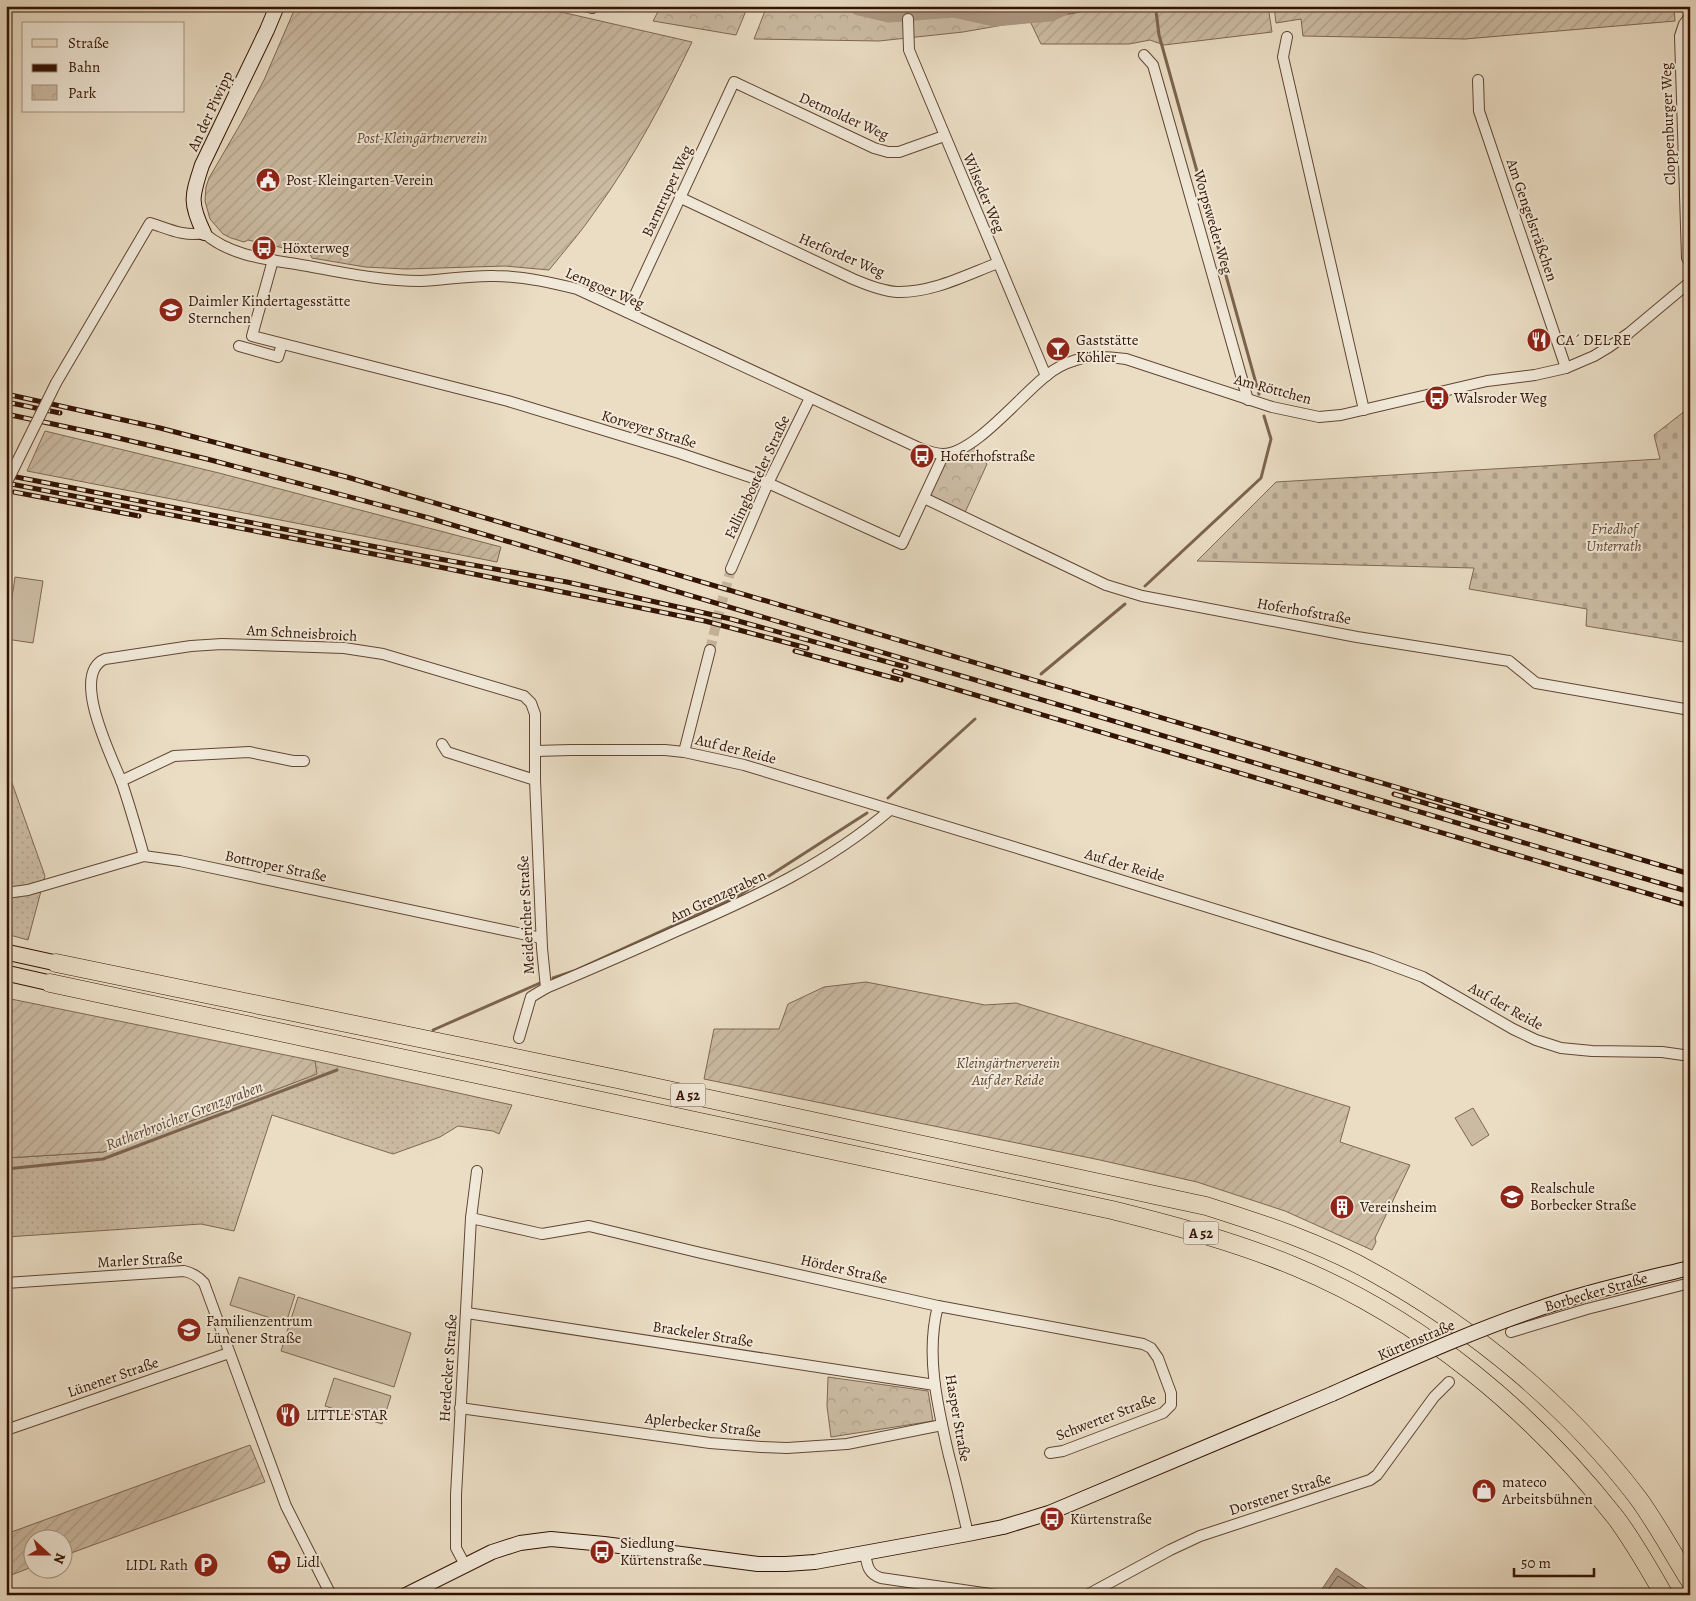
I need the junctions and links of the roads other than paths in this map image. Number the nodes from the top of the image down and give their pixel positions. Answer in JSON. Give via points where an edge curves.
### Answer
{"nodes":[{"id":1,"x":277,"y":6,"type":"edge"},
{"id":2,"x":584,"y":6,"type":"edge"},
{"id":3,"x":593,"y":6,"type":"edge"},
{"id":4,"x":1690,"y":16,"type":"edge"},
{"id":5,"x":908,"y":19,"type":"dead end"},
{"id":6,"x":1287,"y":37,"type":"dead end"},
{"id":7,"x":1144,"y":56,"type":"dead end"},
{"id":8,"x":1478,"y":80,"type":"dead end"},
{"id":9,"x":734,"y":82,"type":"joint"},
{"id":10,"x":944,"y":136,"type":"junction"},
{"id":11,"x":681,"y":198,"type":"junction"},
{"id":12,"x":204,"y":233,"type":"junction"},
{"id":13,"x":273,"y":260,"type":"junction"},
{"id":14,"x":1690,"y":262,"type":"edge"},
{"id":15,"x":998,"y":263,"type":"junction"},
{"id":16,"x":1690,"y":282,"type":"edge"},
{"id":17,"x":626,"y":312,"type":"junction"},
{"id":18,"x":252,"y":336,"type":"junction"},
{"id":19,"x":282,"y":344,"type":"junction"},
{"id":20,"x":1566,"y":368,"type":"junction"},
{"id":21,"x":1046,"y":376,"type":"junction"},
{"id":22,"x":810,"y":398,"type":"junction"},
{"id":23,"x":1248,"y":400,"type":"junction"},
{"id":24,"x":1364,"y":410,"type":"junction"},
{"id":25,"x":944,"y":454,"type":"junction"},
{"id":26,"x":6,"y":484,"type":"edge"},
{"id":27,"x":768,"y":484,"type":"junction"},
{"id":28,"x":924,"y":498,"type":"junction"},
{"id":29,"x":731,"y":569,"type":"tunnel mouth"},
{"id":30,"x":710,"y":650,"type":"tunnel mouth"},
{"id":31,"x":1690,"y":710,"type":"edge"},
{"id":32,"x":442,"y":744,"type":"dead end"},
{"id":33,"x":535,"y":751,"type":"junction"},
{"id":34,"x":684,"y":752,"type":"junction"},
{"id":35,"x":304,"y":761,"type":"dead end"},
{"id":36,"x":535,"y":780,"type":"junction"},
{"id":37,"x":121,"y":781,"type":"junction"},
{"id":38,"x":890,"y":810,"type":"junction"},
{"id":39,"x":144,"y":856,"type":"junction"},
{"id":40,"x":6,"y":893,"type":"edge"},
{"id":41,"x":542,"y":938,"type":"junction"},
{"id":42,"x":6,"y":952,"type":"edge"},
{"id":43,"x":56,"y":963,"type":"joint"},
{"id":44,"x":6,"y":973,"type":"edge"},
{"id":45,"x":50,"y":983,"type":"joint"},
{"id":46,"x":546,"y":988,"type":"junction"},
{"id":47,"x":519,"y":1038,"type":"dead end"},
{"id":48,"x":1690,"y":1056,"type":"edge"},
{"id":49,"x":477,"y":1171,"type":"dead end"},
{"id":50,"x":471,"y":1218,"type":"junction"},
{"id":51,"x":1690,"y":1268,"type":"edge"},
{"id":52,"x":6,"y":1283,"type":"edge"},
{"id":53,"x":1690,"y":1283,"type":"edge"},
{"id":54,"x":938,"y":1306,"type":"junction"},
{"id":55,"x":467,"y":1313,"type":"junction"},
{"id":56,"x":1511,"y":1332,"type":"dead end"},
{"id":57,"x":229,"y":1353,"type":"junction"},
{"id":58,"x":1449,"y":1382,"type":"dead end"},
{"id":59,"x":934,"y":1385,"type":"junction"},
{"id":60,"x":1171,"y":1405,"type":"joint"},
{"id":61,"x":460,"y":1408,"type":"junction"},
{"id":62,"x":942,"y":1425,"type":"junction"},
{"id":63,"x":6,"y":1430,"type":"edge"},
{"id":64,"x":1050,"y":1453,"type":"dead end"},
{"id":65,"x":968,"y":1534,"type":"junction"},
{"id":66,"x":865,"y":1553,"type":"junction"},
{"id":67,"x":465,"y":1565,"type":"junction"},
{"id":68,"x":1690,"y":1582,"type":"edge"},
{"id":69,"x":331,"y":1595,"type":"edge"},
{"id":70,"x":406,"y":1595,"type":"edge"},
{"id":71,"x":997,"y":1595,"type":"edge"},
{"id":72,"x":1087,"y":1595,"type":"edge"},
{"id":73,"x":1664,"y":1595,"type":"edge"}],
"edges":[{"from":1,"to":12,"type":"main road","name":"An der Piwipp","via":[[202,165],[193,194],[196,216]]},
{"from":2,"to":3,"type":"street"},
{"from":4,"to":14,"type":"street","name":"Cloppenburger Weg","via":[[1680,36],[1687,258]]},
{"from":5,"to":10,"type":"street","name":"Wilseder Weg","via":[[909,50]]},
{"from":6,"to":24,"type":"street","via":[[1283,57]]},
{"from":7,"to":23,"type":"street","name":"Worpsweder Weg","via":[[1153,65]]},
{"from":8,"to":20,"type":"street","name":"Am Gengelsträßchen","via":[[1479,111]]},
{"from":9,"to":10,"type":"street","name":"Detmolder Weg","via":[[888,152],[899,152]]},
{"from":9,"to":11,"type":"street","name":"Barntruper Weg"},
{"from":10,"to":15,"type":"street","name":"Wilseder Weg"},
{"from":11,"to":15,"type":"street","name":"Herforder Weg","via":[[874,288],[917,291]]},
{"from":11,"to":17,"type":"street","name":"Barntruper Weg"},
{"from":12,"to":13,"type":"street","name":"Lemgoer Weg","via":[[222,246]]},
{"from":12,"to":26,"type":"street","bridge":true,"via":[[185,235],[150,223],[56,383]]},
{"from":13,"to":17,"type":"street","name":"Lemgoer Weg","via":[[374,278],[419,280],[495,276],[535,279],[577,289]]},
{"from":13,"to":18,"type":"street"},
{"from":15,"to":21,"type":"street","name":"Wilseder Weg"},
{"from":16,"to":20,"type":"street","name":"Am Röttchen","via":[[1609,347]]},
{"from":17,"to":22,"type":"street","name":"Lemgoer Weg"},
{"from":18,"to":19,"type":"street","name":"Korveyer Straße"},
{"from":18,"to":19,"type":"street","via":[[244,347],[278,357]]},
{"from":19,"to":27,"type":"street","name":"Korveyer Straße","via":[[508,401]]},
{"from":20,"to":24,"type":"street","name":"Am Röttchen","via":[[1487,381]]},
{"from":21,"to":23,"type":"street","name":"Am Röttchen","via":[[1078,359],[1108,356],[1143,364]]},
{"from":21,"to":25,"type":"street","name":"Am Röttchen","via":[[972,443]]},
{"from":22,"to":25,"type":"street","name":"Lemgoer Weg","via":[[917,447]]},
{"from":22,"to":27,"type":"street","name":"Fallingbosteler Straße"},
{"from":23,"to":24,"type":"street","name":"Am Röttchen","via":[[1319,417]]},
{"from":25,"to":28,"type":"street","name":"Korveyer Straße"},
{"from":27,"to":28,"type":"street","name":"Korveyer Straße","via":[[902,544]]},
{"from":27,"to":29,"type":"street","name":"Fallingbosteler Straße"},
{"from":28,"to":31,"type":"street","name":"Hoferhofstraße","via":[[1106,585],[1142,596],[1509,661],[1536,683]]},
{"from":30,"to":34,"type":"street"},
{"from":32,"to":36,"type":"street","via":[[447,752]]},
{"from":33,"to":34,"type":"street","name":"Auf der Reide"},
{"from":33,"to":36,"type":"street","name":"Meidericher Straße"},
{"from":33,"to":37,"type":"street","name":"Am Schneisbroich","via":[[535,714],[524,696],[383,654],[344,648],[222,644],[172,648],[99,661],[92,680],[97,723]]},
{"from":34,"to":38,"type":"street","name":"Auf der Reide","via":[[744,765]]},
{"from":35,"to":37,"type":"street","via":[[249,752],[174,756]]},
{"from":36,"to":41,"type":"street","name":"Meidericher Straße"},
{"from":37,"to":39,"type":"street"},
{"from":38,"to":46,"type":"street","name":"Am Grenzgraben","via":[[810,867],[740,904]]},
{"from":38,"to":48,"type":"street","name":"Auf der Reide","via":[[1372,958],[1423,977],[1513,1029],[1561,1048]]},
{"from":39,"to":40,"type":"street","name":"Bottroper Straße","via":[[28,890]]},
{"from":39,"to":41,"type":"street","name":"Bottroper Straße"},
{"from":41,"to":46,"type":"street","name":"Meidericher Straße"},
{"from":42,"to":43,"type":"main road"},
{"from":43,"to":68,"type":"highway","number":"A 52","via":[[1206,1206],[1264,1224],[1373,1272],[1446,1318],[1510,1366],[1617,1472],[1639,1500]]},
{"from":44,"to":45,"type":"main road"},
{"from":45,"to":73,"type":"highway","number":"A 52","via":[[1112,1210],[1189,1229],[1297,1267],[1352,1294],[1427,1339],[1523,1415],[1617,1520]]},
{"from":46,"to":47,"type":"street","name":"Meidericher Straße","via":[[528,1002]]},
{"from":49,"to":50,"type":"street","name":"Herdecker Straße"},
{"from":50,"to":54,"type":"street","name":"Hörder Straße","via":[[542,1234],[589,1226]]},
{"from":50,"to":55,"type":"street","name":"Herdecker Straße"},
{"from":51,"to":65,"type":"main road","name":"Kürtenstraße","bridge":true,"via":[[1566,1300],[1510,1319],[1049,1513]]},
{"from":52,"to":57,"type":"street","name":"Marler Straße","via":[[193,1273],[204,1283]]},
{"from":53,"to":56,"type":"street","name":"Borbecker Straße"},
{"from":54,"to":59,"type":"street","name":"Hasper Straße","via":[[934,1322]]},
{"from":54,"to":60,"type":"street","name":"Hörder Straße","via":[[1143,1344],[1158,1358],[1171,1393]]},
{"from":55,"to":59,"type":"street","name":"Brackeler Straße"},
{"from":55,"to":61,"type":"street","name":"Herdecker Straße"},
{"from":57,"to":63,"type":"street","name":"Lünener Straße"},
{"from":57,"to":69,"type":"street","name":"Marler Straße","via":[[286,1506]]},
{"from":58,"to":72,"type":"street","name":"Dorstener Straße","via":[[1370,1480],[1200,1536]]},
{"from":59,"to":62,"type":"street","name":"Hasper Straße"},
{"from":60,"to":64,"type":"street","name":"Schwerter Straße","via":[[1163,1413]]},
{"from":61,"to":62,"type":"street","name":"Aplerbecker Straße","via":[[710,1443],[787,1448],[847,1444]]},
{"from":61,"to":67,"type":"street","name":"Herdecker Straße","via":[[456,1548]]},
{"from":62,"to":65,"type":"street","name":"Hasper Straße"},
{"from":65,"to":66,"type":"main road","name":"Kürtenstraße"},
{"from":66,"to":67,"type":"main road","name":"Kürtenstraße","via":[[815,1562],[758,1564],[550,1539],[520,1543]]},
{"from":66,"to":71,"type":"street","via":[[872,1575],[886,1580]]},
{"from":67,"to":70,"type":"main road","name":"Kürtenstraße"}]}
